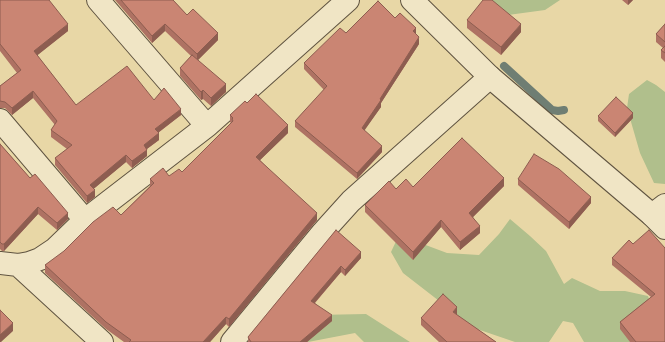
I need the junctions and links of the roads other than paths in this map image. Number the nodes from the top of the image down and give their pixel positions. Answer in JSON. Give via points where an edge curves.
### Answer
{"nodes":[{"id":1,"x":98,"y":0,"type":"edge"},
{"id":2,"x":348,"y":0,"type":"edge"},
{"id":3,"x":412,"y":0,"type":"edge"},
{"id":4,"x":490,"y":77,"type":"junction"},
{"id":5,"x":0,"y":120,"type":"edge"},
{"id":6,"x":207,"y":126,"type":"junction"},
{"id":7,"x":661,"y":216,"type":"edge"},
{"id":8,"x":85,"y":220,"type":"junction"},
{"id":9,"x":9,"y":264,"type":"edge"},
{"id":10,"x":102,"y":342,"type":"edge"},
{"id":11,"x":232,"y":342,"type":"edge"}],
"edges":[{"from":1,"to":6,"type":"street"},
{"from":2,"to":6,"type":"street"},
{"from":3,"to":4,"type":"street"},
{"from":4,"to":7,"type":"street"},
{"from":4,"to":11,"type":"street","via":[[351,201]]},
{"from":5,"to":8,"type":"street"},
{"from":6,"to":8,"type":"street"},
{"from":8,"to":9,"type":"street","via":[[55,249],[40,259]]},
{"from":9,"to":10,"type":"street"}]}
